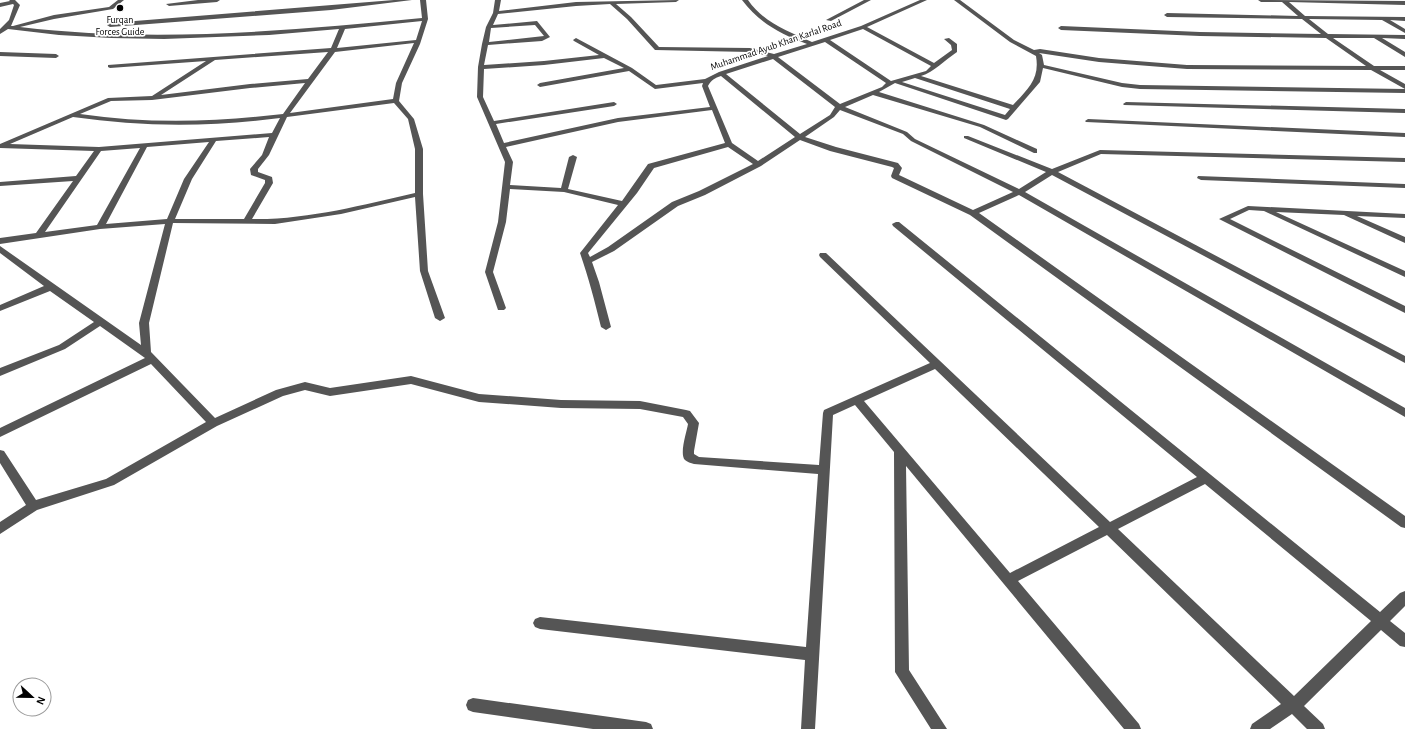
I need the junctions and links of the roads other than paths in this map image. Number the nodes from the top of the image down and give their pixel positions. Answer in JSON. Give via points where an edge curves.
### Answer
{"nodes":[{"id":1,"x":121,"y":0,"type":"edge"},
{"id":2,"x":217,"y":0,"type":"edge"},
{"id":3,"x":409,"y":0,"type":"edge"},
{"id":4,"x":423,"y":0,"type":"edge"},
{"id":5,"x":498,"y":0,"type":"edge"},
{"id":6,"x":676,"y":0,"type":"edge"},
{"id":7,"x":744,"y":0,"type":"edge"},
{"id":8,"x":868,"y":0,"type":"edge"},
{"id":9,"x":924,"y":0,"type":"edge"},
{"id":10,"x":957,"y":0,"type":"edge"},
{"id":11,"x":1261,"y":0,"type":"edge"},
{"id":12,"x":1283,"y":0,"type":"edge"},
{"id":13,"x":13,"y":1,"type":"edge"},
{"id":14,"x":611,"y":2,"type":"junction"},
{"id":15,"x":1405,"y":3,"type":"edge"},
{"id":16,"x":169,"y":4,"type":"dead end"},
{"id":17,"x":0,"y":5,"type":"edge"},
{"id":18,"x":496,"y":13,"type":"junction"},
{"id":19,"x":1167,"y":15,"type":"dead end"},
{"id":20,"x":1304,"y":17,"type":"junction"},
{"id":21,"x":425,"y":19,"type":"junction"},
{"id":22,"x":1383,"y":19,"type":"junction"},
{"id":23,"x":1405,"y":19,"type":"edge"},
{"id":24,"x":829,"y":20,"type":"dead end"},
{"id":25,"x":110,"y":25,"type":"dead end"},
{"id":26,"x":489,"y":26,"type":"junction"},
{"id":27,"x":8,"y":27,"type":"junction"},
{"id":28,"x":343,"y":27,"type":"junction"},
{"id":29,"x":863,"y":27,"type":"junction"},
{"id":30,"x":1062,"y":28,"type":"dead end"},
{"id":31,"x":1405,"y":31,"type":"edge"},
{"id":32,"x":0,"y":32,"type":"edge"},
{"id":33,"x":1327,"y":36,"type":"junction"},
{"id":34,"x":1376,"y":37,"type":"junction"},
{"id":35,"x":1405,"y":37,"type":"edge"},
{"id":36,"x":825,"y":39,"type":"junction"},
{"id":37,"x":947,"y":39,"type":"dead end"},
{"id":38,"x":576,"y":40,"type":"dead end"},
{"id":39,"x":418,"y":41,"type":"junction"},
{"id":40,"x":810,"y":43,"type":"junction"},
{"id":41,"x":485,"y":44,"type":"junction"},
{"id":42,"x":333,"y":50,"type":"junction"},
{"id":43,"x":1031,"y":52,"type":"junction"},
{"id":44,"x":0,"y":54,"type":"edge"},
{"id":45,"x":1405,"y":55,"type":"edge"},
{"id":46,"x":56,"y":56,"type":"dead end"},
{"id":47,"x":604,"y":56,"type":"junction"},
{"id":48,"x":773,"y":56,"type":"junction"},
{"id":49,"x":214,"y":59,"type":"junction"},
{"id":50,"x":110,"y":66,"type":"dead end"},
{"id":51,"x":480,"y":66,"type":"junction"},
{"id":52,"x":935,"y":66,"type":"junction"},
{"id":53,"x":1041,"y":66,"type":"junction"},
{"id":54,"x":1369,"y":67,"type":"junction"},
{"id":55,"x":630,"y":68,"type":"junction"},
{"id":56,"x":1405,"y":68,"type":"edge"},
{"id":57,"x":721,"y":73,"type":"junction"},
{"id":58,"x":916,"y":76,"type":"junction"},
{"id":59,"x":310,"y":81,"type":"junction"},
{"id":60,"x":707,"y":81,"type":"junction"},
{"id":61,"x":892,"y":82,"type":"junction"},
{"id":62,"x":540,"y":85,"type":"dead end"},
{"id":63,"x":1405,"y":87,"type":"edge"},
{"id":64,"x":1405,"y":92,"type":"edge"},
{"id":65,"x":874,"y":93,"type":"junction"},
{"id":66,"x":152,"y":98,"type":"junction"},
{"id":67,"x":396,"y":100,"type":"junction"},
{"id":68,"x":614,"y":104,"type":"dead end"},
{"id":69,"x":1126,"y":104,"type":"dead end"},
{"id":70,"x":840,"y":107,"type":"junction"},
{"id":71,"x":715,"y":108,"type":"junction"},
{"id":72,"x":1015,"y":108,"type":"junction"},
{"id":73,"x":1405,"y":111,"type":"edge"},
{"id":74,"x":73,"y":115,"type":"junction"},
{"id":75,"x":285,"y":115,"type":"junction"},
{"id":76,"x":1088,"y":121,"type":"dead end"},
{"id":77,"x":491,"y":123,"type":"junction"},
{"id":78,"x":274,"y":135,"type":"junction"},
{"id":79,"x":1405,"y":135,"type":"edge"},
{"id":80,"x":799,"y":137,"type":"junction"},
{"id":81,"x":966,"y":137,"type":"dead end"},
{"id":82,"x":214,"y":139,"type":"junction"},
{"id":83,"x":729,"y":144,"type":"junction"},
{"id":84,"x":1,"y":146,"type":"edge"},
{"id":85,"x":144,"y":146,"type":"junction"},
{"id":86,"x":501,"y":146,"type":"junction"},
{"id":87,"x":99,"y":149,"type":"junction"},
{"id":88,"x":1034,"y":151,"type":"dead end"},
{"id":89,"x":573,"y":157,"type":"dead end"},
{"id":90,"x":1405,"y":160,"type":"edge"},
{"id":91,"x":758,"y":164,"type":"junction"},
{"id":92,"x":1052,"y":172,"type":"junction"},
{"id":93,"x":78,"y":178,"type":"junction"},
{"id":94,"x":1201,"y":178,"type":"dead end"},
{"id":95,"x":0,"y":184,"type":"edge"},
{"id":96,"x":1405,"y":186,"type":"edge"},
{"id":97,"x":507,"y":187,"type":"junction"},
{"id":98,"x":564,"y":190,"type":"junction"},
{"id":99,"x":1019,"y":192,"type":"junction"},
{"id":100,"x":419,"y":194,"type":"junction"},
{"id":101,"x":623,"y":204,"type":"junction"},
{"id":102,"x":1262,"y":208,"type":"junction"},
{"id":103,"x":973,"y":212,"type":"junction"},
{"id":104,"x":1343,"y":212,"type":"junction"},
{"id":105,"x":1405,"y":216,"type":"edge"},
{"id":106,"x":170,"y":221,"type":"junction"},
{"id":107,"x":247,"y":221,"type":"junction"},
{"id":108,"x":896,"y":224,"type":"dead end"},
{"id":109,"x":100,"y":227,"type":"junction"},
{"id":110,"x":39,"y":235,"type":"junction"},
{"id":111,"x":1405,"y":240,"type":"edge"},
{"id":112,"x":0,"y":241,"type":"edge"},
{"id":113,"x":2,"y":253,"type":"edge"},
{"id":114,"x":823,"y":255,"type":"dead end"},
{"id":115,"x":586,"y":262,"type":"junction"},
{"id":116,"x":1405,"y":274,"type":"edge"},
{"id":117,"x":51,"y":287,"type":"junction"},
{"id":118,"x":0,"y":308,"type":"edge"},
{"id":119,"x":501,"y":308,"type":"dead end"},
{"id":120,"x":1405,"y":310,"type":"edge"},
{"id":121,"x":440,"y":318,"type":"dead end"},
{"id":122,"x":100,"y":322,"type":"junction"},
{"id":123,"x":606,"y":327,"type":"dead end"},
{"id":124,"x":149,"y":356,"type":"junction"},
{"id":125,"x":1405,"y":360,"type":"edge"},
{"id":126,"x":936,"y":364,"type":"junction"},
{"id":127,"x":0,"y":372,"type":"edge"},
{"id":128,"x":858,"y":400,"type":"junction"},
{"id":129,"x":1405,"y":413,"type":"edge"},
{"id":130,"x":213,"y":423,"type":"junction"},
{"id":131,"x":0,"y":433,"type":"edge"},
{"id":132,"x":900,"y":452,"type":"junction"},
{"id":133,"x":0,"y":454,"type":"edge"},
{"id":134,"x":824,"y":470,"type":"junction"},
{"id":135,"x":1205,"y":478,"type":"junction"},
{"id":136,"x":33,"y":506,"type":"junction"},
{"id":137,"x":1405,"y":523,"type":"edge"},
{"id":138,"x":1108,"y":528,"type":"junction"},
{"id":139,"x":0,"y":529,"type":"edge"},
{"id":140,"x":1008,"y":580,"type":"junction"},
{"id":141,"x":1405,"y":597,"type":"edge"},
{"id":142,"x":1381,"y":621,"type":"junction"},
{"id":143,"x":540,"y":623,"type":"dead end"},
{"id":144,"x":1405,"y":641,"type":"edge"},
{"id":145,"x":813,"y":654,"type":"junction"},
{"id":146,"x":473,"y":705,"type":"dead end"},
{"id":147,"x":1293,"y":705,"type":"junction"},
{"id":148,"x":646,"y":729,"type":"edge"},
{"id":149,"x":808,"y":729,"type":"edge"},
{"id":150,"x":940,"y":729,"type":"edge"},
{"id":151,"x":1134,"y":729,"type":"edge"},
{"id":152,"x":1257,"y":729,"type":"edge"},
{"id":153,"x":1318,"y":729,"type":"edge"}],
"edges":[{"from":1,"to":27,"type":"street","via":[[111,8]]},
{"from":2,"to":16,"type":"street"},
{"from":3,"to":25,"type":"street"},
{"from":4,"to":21,"type":"street"},
{"from":5,"to":18,"type":"street"},
{"from":6,"to":14,"type":"street"},
{"from":7,"to":40,"type":"street","via":[[752,12],[768,25]]},
{"from":8,"to":24,"type":"street"},
{"from":9,"to":29,"type":"street","name":"Muhammad Ayub Khan Karlal Road"},
{"from":10,"to":43,"type":"street"},
{"from":11,"to":12,"type":"street"},
{"from":12,"to":15,"type":"street"},
{"from":12,"to":20,"type":"street"},
{"from":13,"to":17,"type":"street"},
{"from":13,"to":27,"type":"street","via":[[17,5]]},
{"from":14,"to":18,"type":"street"},
{"from":14,"to":48,"type":"street","via":[[657,48],[750,50]]},
{"from":18,"to":26,"type":"street"},
{"from":19,"to":20,"type":"street"},
{"from":20,"to":22,"type":"street"},
{"from":20,"to":33,"type":"street"},
{"from":21,"to":28,"type":"street"},
{"from":21,"to":39,"type":"street"},
{"from":22,"to":23,"type":"street"},
{"from":22,"to":31,"type":"street"},
{"from":26,"to":41,"type":"street"},
{"from":26,"to":41,"type":"street","via":[[537,23],[547,37]]},
{"from":27,"to":28,"type":"street","via":[[54,34],[152,38]]},
{"from":27,"to":32,"type":"street"},
{"from":28,"to":42,"type":"street"},
{"from":29,"to":36,"type":"street","name":"Muhammad Ayub Khan Karlal Road"},
{"from":29,"to":52,"type":"street"},
{"from":30,"to":33,"type":"street","via":[[1115,32]]},
{"from":33,"to":34,"type":"street"},
{"from":33,"to":54,"type":"street"},
{"from":34,"to":35,"type":"street"},
{"from":34,"to":45,"type":"street"},
{"from":36,"to":40,"type":"street","name":"Muhammad Ayub Khan Karlal Road"},
{"from":36,"to":61,"type":"street"},
{"from":37,"to":52,"type":"street","via":[[954,44],[955,51]]},
{"from":38,"to":47,"type":"street"},
{"from":39,"to":42,"type":"street"},
{"from":39,"to":67,"type":"street","via":[[399,83]]},
{"from":40,"to":48,"type":"street","name":"Muhammad Ayub Khan Karlal Road"},
{"from":41,"to":51,"type":"street"},
{"from":42,"to":49,"type":"street"},
{"from":42,"to":59,"type":"street"},
{"from":43,"to":53,"type":"street","via":[[1039,55]]},
{"from":43,"to":54,"type":"street","via":[[1186,67]]},
{"from":44,"to":46,"type":"street"},
{"from":47,"to":51,"type":"street","via":[[544,63]]},
{"from":47,"to":55,"type":"street"},
{"from":48,"to":57,"type":"street","name":"Muhammad Ayub Khan Karlal Road"},
{"from":48,"to":70,"type":"street"},
{"from":49,"to":50,"type":"street"},
{"from":49,"to":66,"type":"street"},
{"from":51,"to":77,"type":"street","via":[[480,97]]},
{"from":52,"to":58,"type":"street","via":[[928,72]]},
{"from":53,"to":64,"type":"street","via":[[1140,87]]},
{"from":53,"to":72,"type":"street","via":[[1037,82]]},
{"from":54,"to":56,"type":"street"},
{"from":54,"to":63,"type":"street"},
{"from":55,"to":60,"type":"street","via":[[655,87]]},
{"from":55,"to":62,"type":"street"},
{"from":57,"to":60,"type":"street","name":"Muhammad Ayub Khan Karlal Road"},
{"from":57,"to":80,"type":"street"},
{"from":58,"to":61,"type":"street"},
{"from":58,"to":72,"type":"street"},
{"from":59,"to":66,"type":"street"},
{"from":59,"to":75,"type":"street"},
{"from":60,"to":71,"type":"street","name":"Muhammad Ayub Khan Karlal Road","via":[[705,86]]},
{"from":61,"to":65,"type":"street"},
{"from":61,"to":72,"type":"street","via":[[1006,118]]},
{"from":65,"to":70,"type":"street"},
{"from":65,"to":88,"type":"street","via":[[982,126]]},
{"from":66,"to":74,"type":"street","via":[[110,99]]},
{"from":67,"to":75,"type":"street"},
{"from":67,"to":100,"type":"street","via":[[411,119],[418,149]]},
{"from":68,"to":77,"type":"street"},
{"from":69,"to":73,"type":"street"},
{"from":70,"to":80,"type":"street","via":[[832,116]]},
{"from":70,"to":99,"type":"street","via":[[905,133],[913,140]]},
{"from":71,"to":83,"type":"street","name":"Muhammad Ayub Khan Karlal Road"},
{"from":71,"to":86,"type":"street","via":[[618,120]]},
{"from":74,"to":75,"type":"street","via":[[100,121],[158,124]]},
{"from":74,"to":84,"type":"street"},
{"from":75,"to":78,"type":"street"},
{"from":76,"to":79,"type":"street"},
{"from":77,"to":86,"type":"street"},
{"from":78,"to":82,"type":"street"},
{"from":78,"to":107,"type":"street","via":[[265,156],[254,169],[254,173],[269,179],[269,183]]},
{"from":80,"to":91,"type":"street"},
{"from":80,"to":103,"type":"street","via":[[895,165],[898,168],[895,176]]},
{"from":81,"to":92,"type":"street"},
{"from":82,"to":85,"type":"street"},
{"from":82,"to":106,"type":"street","via":[[188,179]]},
{"from":83,"to":91,"type":"street"},
{"from":83,"to":101,"type":"street","via":[[651,166]]},
{"from":84,"to":87,"type":"street"},
{"from":85,"to":87,"type":"street"},
{"from":85,"to":109,"type":"street"},
{"from":86,"to":97,"type":"street","via":[[509,162]]},
{"from":87,"to":93,"type":"street"},
{"from":89,"to":98,"type":"street"},
{"from":90,"to":92,"type":"street","via":[[1100,152]]},
{"from":91,"to":115,"type":"street","via":[[675,204],[611,249]]},
{"from":92,"to":99,"type":"street"},
{"from":92,"to":125,"type":"street"},
{"from":93,"to":95,"type":"street"},
{"from":93,"to":110,"type":"street"},
{"from":94,"to":96,"type":"street"},
{"from":97,"to":98,"type":"street"},
{"from":97,"to":119,"type":"street","via":[[502,222],[489,272]]},
{"from":98,"to":101,"type":"street"},
{"from":99,"to":103,"type":"street"},
{"from":99,"to":129,"type":"street"},
{"from":100,"to":107,"type":"street","via":[[341,212],[275,222]]},
{"from":100,"to":121,"type":"street","via":[[424,271]]},
{"from":101,"to":115,"type":"street","via":[[584,252]]},
{"from":102,"to":104,"type":"street"},
{"from":102,"to":116,"type":"street"},
{"from":102,"to":120,"type":"street","via":[[1248,208],[1223,219]]},
{"from":103,"to":137,"type":"street"},
{"from":104,"to":105,"type":"street"},
{"from":104,"to":111,"type":"street"},
{"from":106,"to":107,"type":"street"},
{"from":106,"to":109,"type":"street"},
{"from":106,"to":124,"type":"street","via":[[144,323]]},
{"from":108,"to":135,"type":"street"},
{"from":109,"to":110,"type":"street"},
{"from":110,"to":112,"type":"street"},
{"from":113,"to":117,"type":"street"},
{"from":114,"to":126,"type":"street"},
{"from":115,"to":123,"type":"street","via":[[595,282]]},
{"from":117,"to":118,"type":"street"},
{"from":117,"to":122,"type":"street"},
{"from":122,"to":124,"type":"street"},
{"from":122,"to":127,"type":"street","via":[[62,347]]},
{"from":124,"to":130,"type":"street"},
{"from":124,"to":131,"type":"street"},
{"from":126,"to":128,"type":"street"},
{"from":126,"to":138,"type":"street"},
{"from":128,"to":132,"type":"street"},
{"from":128,"to":134,"type":"street","via":[[828,413]]},
{"from":130,"to":134,"type":"street","via":[[292,388],[305,386],[330,392],[411,380],[479,398],[562,404],[640,405],[686,414],[694,423],[689,457],[698,461]]},
{"from":130,"to":136,"type":"street","via":[[110,482]]},
{"from":132,"to":140,"type":"street"},
{"from":132,"to":150,"type":"street","via":[[902,672]]},
{"from":133,"to":136,"type":"street"},
{"from":134,"to":145,"type":"street"},
{"from":135,"to":138,"type":"street"},
{"from":135,"to":142,"type":"street"},
{"from":136,"to":139,"type":"street"},
{"from":138,"to":140,"type":"street"},
{"from":138,"to":147,"type":"street"},
{"from":140,"to":151,"type":"street"},
{"from":141,"to":142,"type":"street"},
{"from":142,"to":144,"type":"street"},
{"from":142,"to":147,"type":"street"},
{"from":143,"to":145,"type":"street"},
{"from":145,"to":149,"type":"street"},
{"from":146,"to":148,"type":"street"},
{"from":147,"to":152,"type":"street"},
{"from":147,"to":153,"type":"street"}]}
